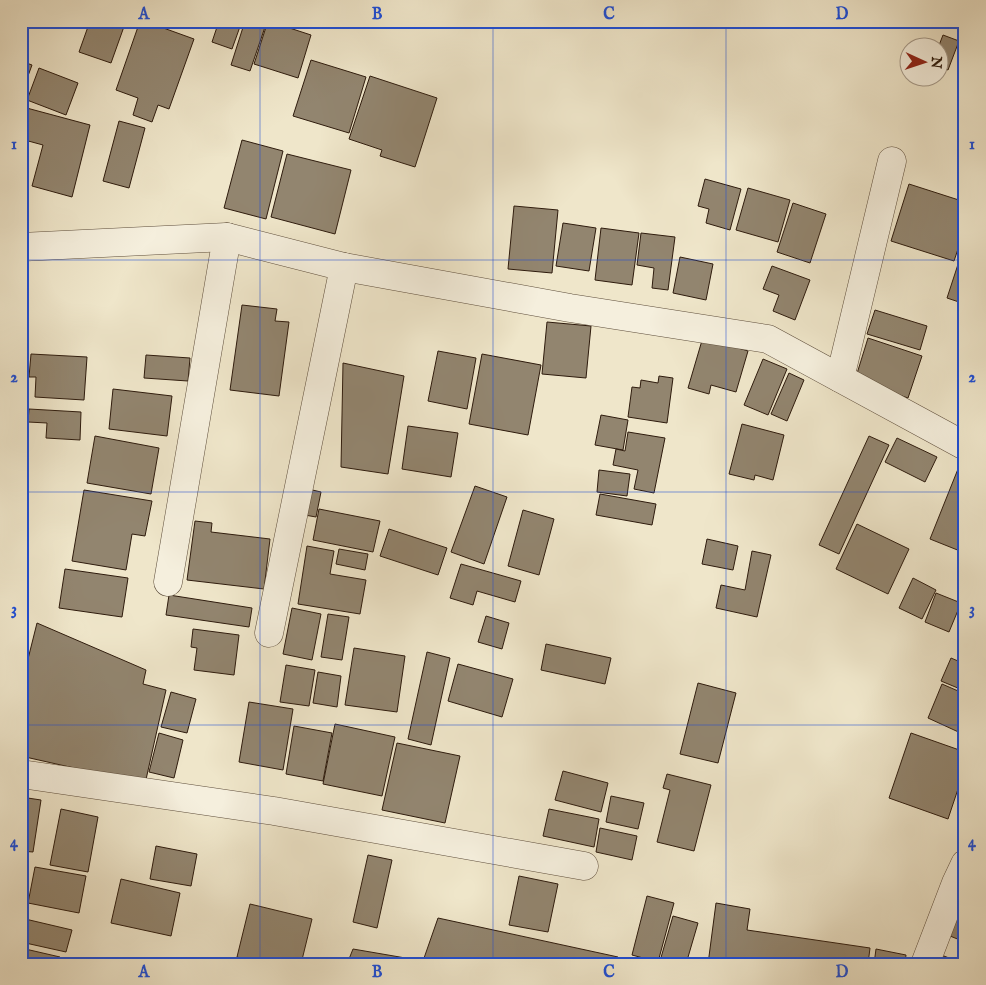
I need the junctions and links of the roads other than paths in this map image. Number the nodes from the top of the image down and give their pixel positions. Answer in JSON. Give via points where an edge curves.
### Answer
{"nodes":[{"id":1,"x":892,"y":161,"type":"dead end"},
{"id":2,"x":227,"y":237,"type":"junction"},
{"id":3,"x":21,"y":248,"type":"edge"},
{"id":4,"x":344,"y":267,"type":"junction"},
{"id":5,"x":840,"y":378,"type":"junction"},
{"id":6,"x":965,"y":446,"type":"edge"},
{"id":7,"x":168,"y":582,"type":"dead end"},
{"id":8,"x":269,"y":633,"type":"dead end"},
{"id":9,"x":21,"y":774,"type":"edge"},
{"id":10,"x":584,"y":866,"type":"dead end"},
{"id":11,"x":962,"y":877,"type":"edge"},
{"id":12,"x":925,"y":964,"type":"edge"}],
"edges":[{"from":1,"to":5,"type":"street"},
{"from":2,"to":3,"type":"street"},
{"from":2,"to":4,"type":"street"},
{"from":2,"to":7,"type":"street"},
{"from":4,"to":5,"type":"street","via":[[570,308],[768,339]]},
{"from":4,"to":8,"type":"street"},
{"from":5,"to":6,"type":"street"},
{"from":9,"to":10,"type":"street","via":[[274,811]]},
{"from":11,"to":12,"type":"street"}]}
